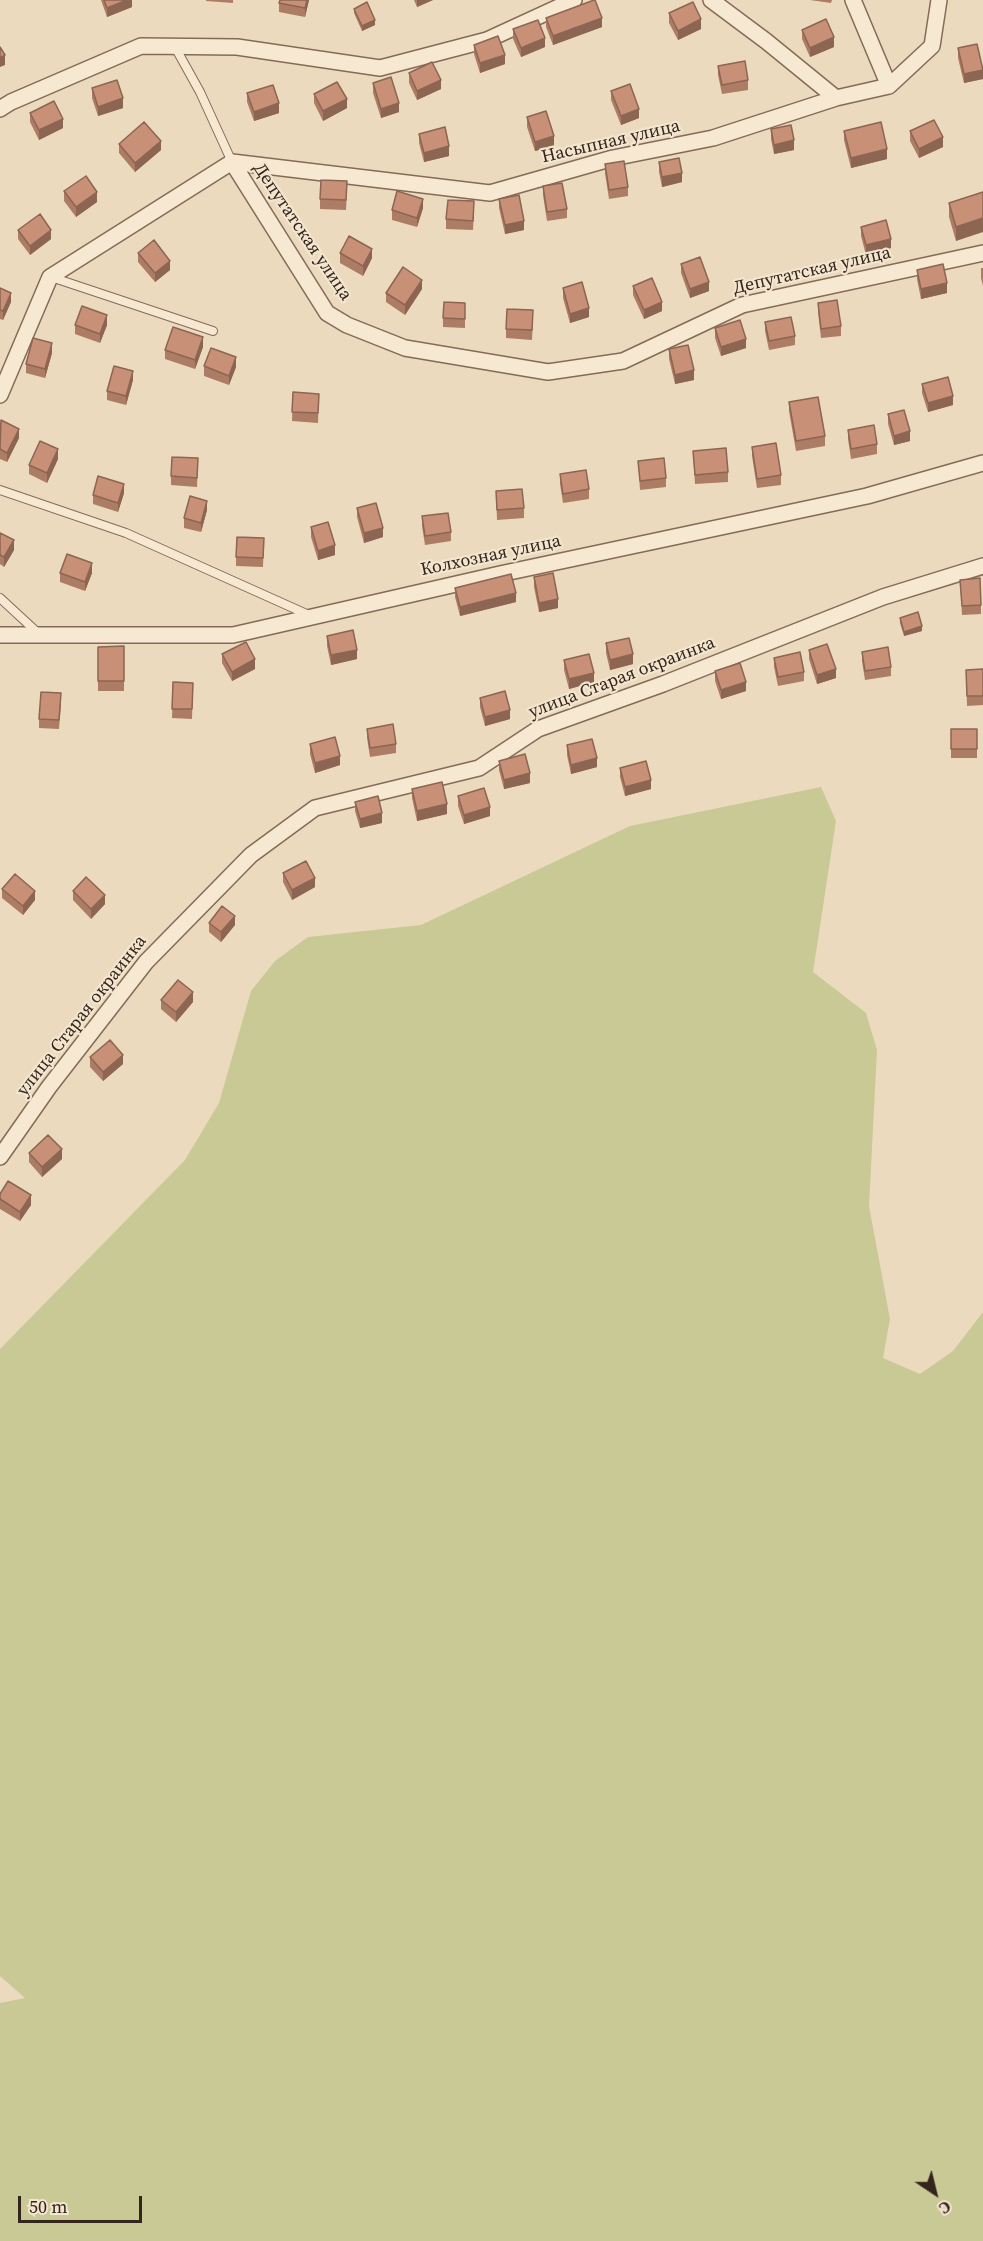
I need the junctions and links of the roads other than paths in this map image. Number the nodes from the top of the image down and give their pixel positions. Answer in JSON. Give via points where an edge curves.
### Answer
{"nodes":[{"id":1,"x":573,"y":0,"type":"edge"},
{"id":2,"x":711,"y":0,"type":"edge"},
{"id":3,"x":853,"y":0,"type":"edge"},
{"id":4,"x":939,"y":0,"type":"edge"},
{"id":5,"x":175,"y":47,"type":"junction"},
{"id":6,"x":889,"y":86,"type":"junction"},
{"id":7,"x":836,"y":98,"type":"junction"},
{"id":8,"x":0,"y":109,"type":"edge"},
{"id":9,"x":232,"y":162,"type":"junction"},
{"id":10,"x":983,"y":253,"type":"edge"},
{"id":11,"x":50,"y":277,"type":"junction"},
{"id":12,"x":213,"y":331,"type":"dead end"},
{"id":13,"x":0,"y":395,"type":"edge"},
{"id":14,"x":983,"y":463,"type":"edge"},
{"id":15,"x":0,"y":490,"type":"edge"},
{"id":16,"x":983,"y":566,"type":"edge"},
{"id":17,"x":0,"y":598,"type":"edge"},
{"id":18,"x":313,"y":616,"type":"junction"},
{"id":19,"x":0,"y":635,"type":"edge"},
{"id":20,"x":40,"y":635,"type":"junction"},
{"id":21,"x":6,"y":1138,"type":"edge"},
{"id":22,"x":0,"y":1156,"type":"edge"}],
"edges":[{"from":1,"to":5,"type":"street","via":[[487,40],[380,68],[237,47]]},
{"from":2,"to":7,"type":"street"},
{"from":3,"to":6,"type":"street"},
{"from":4,"to":6,"type":"street","via":[[932,46]]},
{"from":5,"to":8,"type":"street","via":[[141,46]]},
{"from":5,"to":9,"type":"lane"},
{"from":6,"to":7,"type":"street","name":"Насыпная улица"},
{"from":7,"to":9,"type":"street","name":"Насыпная улица","via":[[713,138],[613,158],[490,193]]},
{"from":9,"to":10,"type":"street","name":"Депутатская улица","via":[[327,313],[405,348],[548,372],[623,361],[742,305]]},
{"from":9,"to":11,"type":"street","name":"Депутатская улица"},
{"from":11,"to":12,"type":"lane"},
{"from":11,"to":13,"type":"street"},
{"from":14,"to":18,"type":"street","name":"Колхозная улица","via":[[867,496]]},
{"from":15,"to":18,"type":"lane","via":[[126,534]]},
{"from":16,"to":21,"type":"street","name":"улица Старая окраинка","via":[[883,597],[538,729],[479,768],[315,808],[252,855],[146,962]]},
{"from":17,"to":20,"type":"lane"},
{"from":18,"to":20,"type":"street","name":"Колхозная улица","via":[[232,635]]},
{"from":19,"to":20,"type":"street","name":"Колхозная улица"},
{"from":21,"to":22,"type":"street","name":"улица Старая окраинка"}]}
